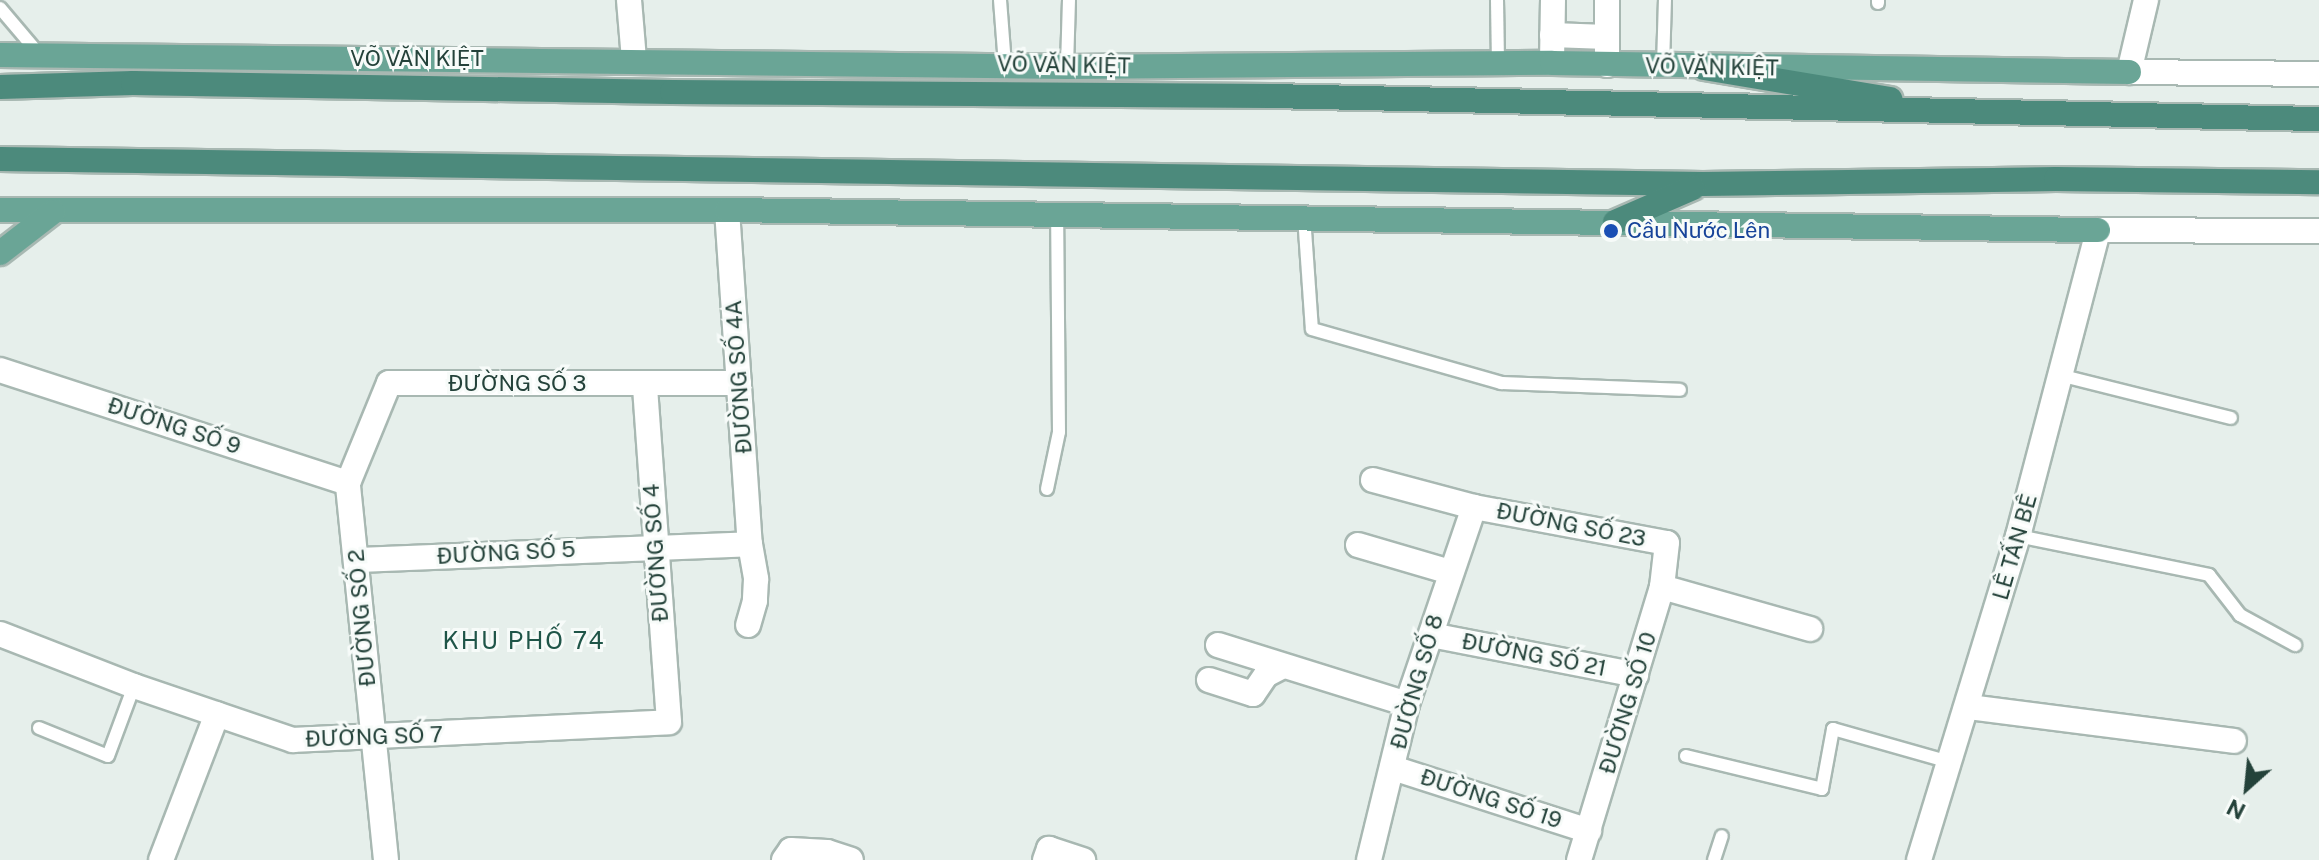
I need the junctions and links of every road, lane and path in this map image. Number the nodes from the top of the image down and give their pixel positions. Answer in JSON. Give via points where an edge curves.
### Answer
{"nodes":[{"id":1,"x":629,"y":0,"type":"edge"},
{"id":2,"x":1000,"y":0,"type":"edge"},
{"id":3,"x":1069,"y":0,"type":"edge"},
{"id":4,"x":1497,"y":0,"type":"edge"},
{"id":5,"x":1553,"y":0,"type":"edge"},
{"id":6,"x":1607,"y":0,"type":"edge"},
{"id":7,"x":1665,"y":0,"type":"edge"},
{"id":8,"x":2146,"y":0,"type":"edge"},
{"id":9,"x":0,"y":8,"type":"edge"},
{"id":10,"x":1552,"y":35,"type":"junction"},
{"id":11,"x":1607,"y":37,"type":"junction"},
{"id":12,"x":0,"y":55,"type":"edge"},
{"id":13,"x":40,"y":56,"type":"junction"},
{"id":14,"x":634,"y":60,"type":"junction"},
{"id":15,"x":1498,"y":63,"type":"junction"},
{"id":16,"x":1552,"y":63,"type":"junction"},
{"id":17,"x":1005,"y":65,"type":"junction"},
{"id":18,"x":1607,"y":65,"type":"junction"},
{"id":19,"x":1663,"y":66,"type":"junction"},
{"id":20,"x":1067,"y":67,"type":"junction"},
{"id":21,"x":1704,"y":68,"type":"junction"},
{"id":22,"x":2129,"y":72,"type":"junction"},
{"id":23,"x":2319,"y":74,"type":"edge"},
{"id":24,"x":0,"y":87,"type":"edge"},
{"id":25,"x":1980,"y":114,"type":"junction"},
{"id":26,"x":2319,"y":119,"type":"edge"},
{"id":27,"x":0,"y":159,"type":"edge"},
{"id":28,"x":2319,"y":182,"type":"edge"},
{"id":29,"x":1703,"y":184,"type":"junction"},
{"id":30,"x":0,"y":210,"type":"edge"},
{"id":31,"x":727,"y":210,"type":"junction"},
{"id":32,"x":53,"y":212,"type":"junction"},
{"id":33,"x":1057,"y":214,"type":"junction"},
{"id":34,"x":1304,"y":216,"type":"junction"},
{"id":35,"x":1615,"y":222,"type":"junction"},
{"id":36,"x":2098,"y":230,"type":"junction"},
{"id":37,"x":2319,"y":231,"type":"edge"},
{"id":38,"x":0,"y":253,"type":"edge"},
{"id":39,"x":0,"y":370,"type":"edge"},
{"id":40,"x":2063,"y":376,"type":"junction"},
{"id":41,"x":389,"y":383,"type":"joint"},
{"id":42,"x":739,"y":383,"type":"junction"},
{"id":43,"x":645,"y":385,"type":"junction"},
{"id":44,"x":1680,"y":390,"type":"dead end"},
{"id":45,"x":2231,"y":418,"type":"dead end"},
{"id":46,"x":1373,"y":480,"type":"dead end"},
{"id":47,"x":348,"y":483,"type":"junction"},
{"id":48,"x":1047,"y":489,"type":"dead end"},
{"id":49,"x":1474,"y":507,"type":"junction"},
{"id":50,"x":2018,"y":536,"type":"junction"},
{"id":51,"x":1667,"y":543,"type":"joint"},
{"id":52,"x":750,"y":544,"type":"junction"},
{"id":53,"x":1358,"y":545,"type":"dead end"},
{"id":54,"x":654,"y":546,"type":"junction"},
{"id":55,"x":358,"y":560,"type":"junction"},
{"id":56,"x":1450,"y":572,"type":"junction"},
{"id":57,"x":1662,"y":587,"type":"junction"},
{"id":58,"x":748,"y":625,"type":"dead end"},
{"id":59,"x":1810,"y":629,"type":"dead end"},
{"id":60,"x":0,"y":634,"type":"edge"},
{"id":61,"x":1431,"y":635,"type":"junction"},
{"id":62,"x":1218,"y":645,"type":"dead end"},
{"id":63,"x":2295,"y":645,"type":"dead end"},
{"id":64,"x":1283,"y":666,"type":"junction"},
{"id":65,"x":1636,"y":675,"type":"junction"},
{"id":66,"x":1209,"y":680,"type":"dead end"},
{"id":67,"x":134,"y":686,"type":"junction"},
{"id":68,"x":1407,"y":704,"type":"junction"},
{"id":69,"x":1969,"y":707,"type":"junction"},
{"id":70,"x":217,"y":714,"type":"junction"},
{"id":71,"x":669,"y":722,"type":"joint"},
{"id":72,"x":39,"y":728,"type":"dead end"},
{"id":73,"x":372,"y":738,"type":"junction"},
{"id":74,"x":2234,"y":741,"type":"dead end"},
{"id":75,"x":1686,"y":756,"type":"dead end"},
{"id":76,"x":1950,"y":762,"type":"junction"},
{"id":77,"x":1393,"y":768,"type":"junction"},
{"id":78,"x":1589,"y":831,"type":"junction"},
{"id":79,"x":1722,"y":836,"type":"dead end"},
{"id":80,"x":161,"y":860,"type":"edge"},
{"id":81,"x":386,"y":860,"type":"edge"},
{"id":82,"x":784,"y":860,"type":"edge"},
{"id":83,"x":851,"y":860,"type":"edge"},
{"id":84,"x":1045,"y":860,"type":"edge"},
{"id":85,"x":1083,"y":860,"type":"edge"},
{"id":86,"x":1369,"y":860,"type":"edge"},
{"id":87,"x":1579,"y":860,"type":"edge"},
{"id":88,"x":1714,"y":860,"type":"edge"},
{"id":89,"x":1919,"y":860,"type":"edge"}],
"edges":[{"from":1,"to":14,"type":"street"},
{"from":2,"to":17,"type":"lane"},
{"from":3,"to":20,"type":"lane"},
{"from":4,"to":15,"type":"lane"},
{"from":5,"to":10,"type":"street"},
{"from":6,"to":11,"type":"street"},
{"from":7,"to":19,"type":"lane"},
{"from":8,"to":22,"type":"street"},
{"from":9,"to":13,"type":"lane"},
{"from":10,"to":11,"type":"street"},
{"from":10,"to":16,"type":"street"},
{"from":11,"to":18,"type":"street"},
{"from":12,"to":13,"type":"main road","name":"VÕ VĂN KIỆT"},
{"from":13,"to":14,"type":"main road","name":"VÕ VĂN KIỆT"},
{"from":14,"to":17,"type":"main road","name":"VÕ VĂN KIỆT"},
{"from":15,"to":16,"type":"main road","name":"VÕ VĂN KIỆT"},
{"from":15,"to":20,"type":"main road","name":"VÕ VĂN KIỆT"},
{"from":16,"to":18,"type":"main road","name":"VÕ VĂN KIỆT"},
{"from":17,"to":20,"type":"main road","name":"VÕ VĂN KIỆT"},
{"from":18,"to":19,"type":"main road","name":"VÕ VĂN KIỆT"},
{"from":19,"to":21,"type":"main road","name":"VÕ VĂN KIỆT"},
{"from":21,"to":22,"type":"main road","name":"VÕ VĂN KIỆT"},
{"from":21,"to":25,"type":"highway"},
{"from":22,"to":23,"type":"street"},
{"from":24,"to":25,"type":"highway","name":"VÕ VĂN KIỆT","via":[[133,83],[1270,96]]},
{"from":25,"to":26,"type":"highway","name":"VÕ VĂN KIỆT"},
{"from":27,"to":29,"type":"highway"},
{"from":28,"to":29,"type":"highway"},
{"from":29,"to":35,"type":"highway"},
{"from":30,"to":32,"type":"main road"},
{"from":31,"to":32,"type":"main road"},
{"from":31,"to":33,"type":"main road"},
{"from":31,"to":42,"type":"street","name":"ĐƯỜNG SỐ 4A"},
{"from":32,"to":38,"type":"main road"},
{"from":33,"to":34,"type":"main road"},
{"from":33,"to":48,"type":"lane","via":[[1059,432]]},
{"from":34,"to":35,"type":"main road"},
{"from":34,"to":44,"type":"lane","via":[[1312,329],[1501,383]]},
{"from":35,"to":36,"type":"main road"},
{"from":36,"to":37,"type":"street"},
{"from":36,"to":40,"type":"street","name":"LÊ TẤN BÊ"},
{"from":39,"to":47,"type":"street","name":"ĐƯỜNG SỐ 9"},
{"from":40,"to":45,"type":"lane"},
{"from":40,"to":50,"type":"street","name":"LÊ TẤN BÊ"},
{"from":41,"to":43,"type":"street","name":"ĐƯỜNG SỐ 3"},
{"from":41,"to":47,"type":"street","name":"ĐƯỜNG SỐ 2"},
{"from":42,"to":43,"type":"street","name":"ĐƯỜNG SỐ 3"},
{"from":42,"to":52,"type":"street","name":"ĐƯỜNG SỐ 4A"},
{"from":43,"to":54,"type":"street","name":"ĐƯỜNG SỐ 4"},
{"from":46,"to":49,"type":"street","name":"ĐƯỜNG SỐ 23"},
{"from":47,"to":55,"type":"street","name":"ĐƯỜNG SỐ 2"},
{"from":49,"to":51,"type":"street","name":"ĐƯỜNG SỐ 23"},
{"from":49,"to":56,"type":"street","name":"ĐƯỜNG SỐ 8"},
{"from":50,"to":63,"type":"lane","via":[[2209,575],[2240,615]]},
{"from":50,"to":69,"type":"street","name":"LÊ TẤN BÊ"},
{"from":51,"to":57,"type":"street","name":"ĐƯỜNG SỐ 10"},
{"from":52,"to":54,"type":"street","name":"ĐƯỜNG SỐ 5"},
{"from":52,"to":58,"type":"street","name":"ĐƯỜNG SỐ 4A","via":[[756,579]]},
{"from":53,"to":56,"type":"street"},
{"from":54,"to":55,"type":"street","name":"ĐƯỜNG SỐ 5"},
{"from":54,"to":71,"type":"street","name":"ĐƯỜNG SỐ 4"},
{"from":55,"to":73,"type":"street","name":"ĐƯỜNG SỐ 2"},
{"from":56,"to":61,"type":"street","name":"ĐƯỜNG SỐ 8"},
{"from":57,"to":59,"type":"street"},
{"from":57,"to":65,"type":"street","name":"ĐƯỜNG SỐ 10"},
{"from":60,"to":67,"type":"street","name":"ĐƯỜNG SỐ 7"},
{"from":61,"to":65,"type":"street","name":"ĐƯỜNG SỐ 21"},
{"from":61,"to":68,"type":"street","name":"ĐƯỜNG SỐ 8"},
{"from":62,"to":64,"type":"street"},
{"from":64,"to":66,"type":"street","via":[[1266,675],[1253,694]]},
{"from":64,"to":68,"type":"street"},
{"from":65,"to":78,"type":"street","name":"ĐƯỜNG SỐ 10"},
{"from":67,"to":70,"type":"street","name":"ĐƯỜNG SỐ 7"},
{"from":67,"to":72,"type":"lane","via":[[108,756]]},
{"from":68,"to":77,"type":"street","name":"ĐƯỜNG SỐ 8"},
{"from":69,"to":74,"type":"street"},
{"from":69,"to":76,"type":"street","name":"LÊ TẤN BÊ"},
{"from":70,"to":73,"type":"street","name":"ĐƯỜNG SỐ 7","via":[[293,740]]},
{"from":70,"to":80,"type":"street"},
{"from":71,"to":73,"type":"street","name":"ĐƯỜNG SỐ 7"},
{"from":73,"to":81,"type":"street","name":"ĐƯỜNG SỐ 2"},
{"from":75,"to":76,"type":"lane","via":[[1822,789],[1833,729]]},
{"from":76,"to":89,"type":"street","name":"LÊ TẤN BÊ"},
{"from":77,"to":78,"type":"street","name":"ĐƯỜNG SỐ 19"},
{"from":77,"to":86,"type":"street","name":"ĐƯỜNG SỐ 8"},
{"from":78,"to":87,"type":"street","name":"ĐƯỜNG SỐ 10"},
{"from":79,"to":88,"type":"lane"},
{"from":82,"to":83,"type":"street","via":[[791,850]]},
{"from":84,"to":85,"type":"street","via":[[1049,849]]}]}
